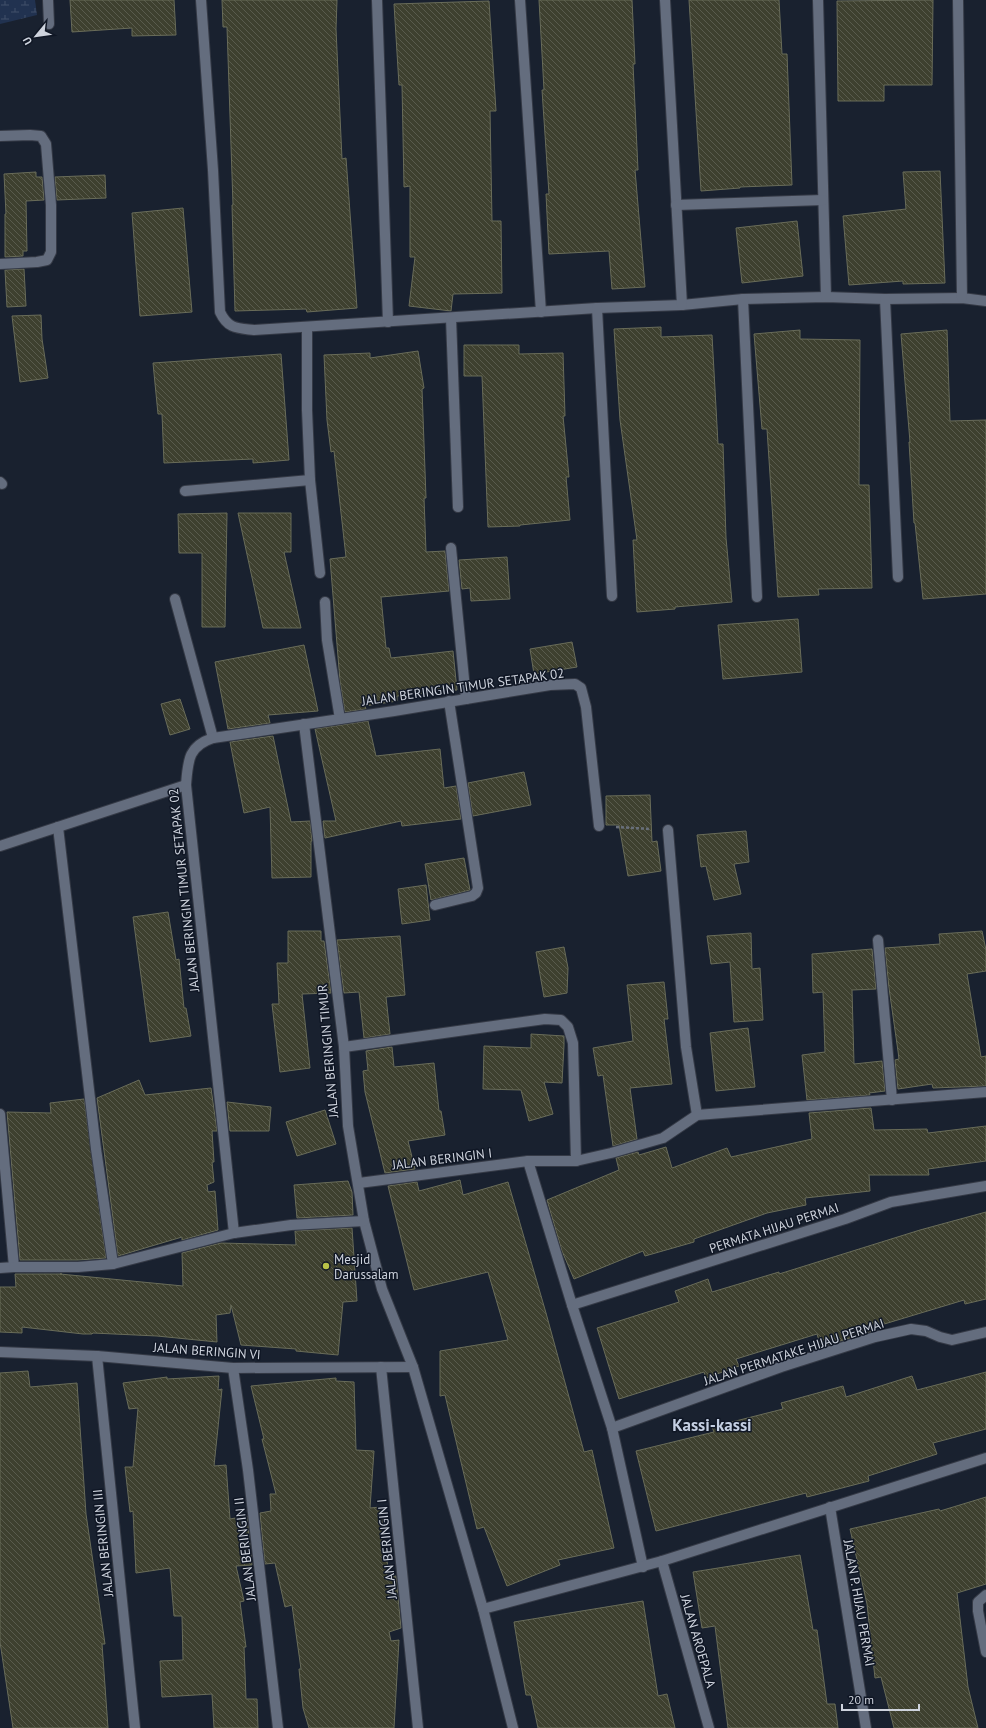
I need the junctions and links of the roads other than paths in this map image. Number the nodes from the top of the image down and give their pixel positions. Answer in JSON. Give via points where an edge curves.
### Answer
{"nodes":[{"id":1,"x":48,"y":0,"type":"edge"},
{"id":2,"x":201,"y":0,"type":"edge"},
{"id":3,"x":377,"y":0,"type":"edge"},
{"id":4,"x":520,"y":0,"type":"edge"},
{"id":5,"x":665,"y":0,"type":"edge"},
{"id":6,"x":818,"y":0,"type":"edge"},
{"id":7,"x":958,"y":0,"type":"edge"},
{"id":8,"x":49,"y":24,"type":"dead end"},
{"id":9,"x":0,"y":136,"type":"edge"},
{"id":10,"x":824,"y":200,"type":"junction"},
{"id":11,"x":676,"y":205,"type":"junction"},
{"id":12,"x":0,"y":264,"type":"edge"},
{"id":13,"x":826,"y":296,"type":"junction"},
{"id":14,"x":962,"y":298,"type":"junction"},
{"id":15,"x":743,"y":299,"type":"junction"},
{"id":16,"x":885,"y":299,"type":"junction"},
{"id":17,"x":986,"y":301,"type":"edge"},
{"id":18,"x":682,"y":305,"type":"junction"},
{"id":19,"x":597,"y":308,"type":"junction"},
{"id":20,"x":541,"y":312,"type":"junction"},
{"id":21,"x":451,"y":318,"type":"junction"},
{"id":22,"x":388,"y":322,"type":"junction"},
{"id":23,"x":307,"y":327,"type":"junction"},
{"id":24,"x":310,"y":480,"type":"junction"},
{"id":25,"x":185,"y":491,"type":"dead end"},
{"id":26,"x":458,"y":507,"type":"dead end"},
{"id":27,"x":451,"y":548,"type":"dead end"},
{"id":28,"x":320,"y":573,"type":"dead end"},
{"id":29,"x":898,"y":578,"type":"dead end"},
{"id":30,"x":612,"y":596,"type":"dead end"},
{"id":31,"x":756,"y":597,"type":"dead end"},
{"id":32,"x":175,"y":599,"type":"dead end"},
{"id":33,"x":325,"y":602,"type":"dead end"},
{"id":34,"x":466,"y":699,"type":"junction"},
{"id":35,"x":450,"y":701,"type":"junction"},
{"id":36,"x":340,"y":719,"type":"junction"},
{"id":37,"x":304,"y":724,"type":"junction"},
{"id":38,"x":213,"y":738,"type":"junction"},
{"id":39,"x":186,"y":785,"type":"junction"},
{"id":40,"x":599,"y":826,"type":"road end"},
{"id":41,"x":58,"y":827,"type":"junction"},
{"id":42,"x":668,"y":830,"type":"road end"},
{"id":43,"x":0,"y":846,"type":"edge"},
{"id":44,"x":435,"y":905,"type":"dead end"},
{"id":45,"x":878,"y":940,"type":"dead end"},
{"id":46,"x":344,"y":1047,"type":"junction"},
{"id":47,"x":986,"y":1092,"type":"edge"},
{"id":48,"x":892,"y":1100,"type":"junction"},
{"id":49,"x":0,"y":1114,"type":"edge"},
{"id":50,"x":697,"y":1115,"type":"junction"},
{"id":51,"x":1,"y":1132,"type":"edge"},
{"id":52,"x":528,"y":1161,"type":"junction"},
{"id":53,"x":576,"y":1161,"type":"junction"},
{"id":54,"x":358,"y":1183,"type":"junction"},
{"id":55,"x":986,"y":1186,"type":"edge"},
{"id":56,"x":364,"y":1221,"type":"junction"},
{"id":57,"x":234,"y":1233,"type":"junction"},
{"id":58,"x":113,"y":1264,"type":"junction"},
{"id":59,"x":14,"y":1267,"type":"junction"},
{"id":60,"x":0,"y":1268,"type":"edge"},
{"id":61,"x":572,"y":1305,"type":"junction"},
{"id":62,"x":986,"y":1332,"type":"edge"},
{"id":63,"x":0,"y":1352,"type":"edge"},
{"id":64,"x":97,"y":1356,"type":"junction"},
{"id":65,"x":381,"y":1367,"type":"junction"},
{"id":66,"x":413,"y":1367,"type":"junction"},
{"id":67,"x":233,"y":1368,"type":"junction"},
{"id":68,"x":612,"y":1428,"type":"junction"},
{"id":69,"x":986,"y":1458,"type":"edge"},
{"id":70,"x":830,"y":1507,"type":"junction"},
{"id":71,"x":662,"y":1561,"type":"junction"},
{"id":72,"x":643,"y":1567,"type":"junction"},
{"id":73,"x":986,"y":1595,"type":"edge"},
{"id":74,"x":483,"y":1609,"type":"junction"},
{"id":75,"x":986,"y":1652,"type":"edge"},
{"id":76,"x":135,"y":1728,"type":"edge"},
{"id":77,"x":278,"y":1728,"type":"edge"},
{"id":78,"x":418,"y":1728,"type":"edge"},
{"id":79,"x":513,"y":1728,"type":"edge"},
{"id":80,"x":709,"y":1728,"type":"edge"},
{"id":81,"x":866,"y":1728,"type":"edge"}],
"edges":[{"from":1,"to":8,"type":"street"},
{"from":2,"to":23,"type":"street","via":[[220,312],[232,327],[243,329]]},
{"from":3,"to":22,"type":"street"},
{"from":4,"to":20,"type":"street"},
{"from":5,"to":11,"type":"street"},
{"from":6,"to":10,"type":"street"},
{"from":7,"to":14,"type":"street"},
{"from":9,"to":12,"type":"street","via":[[41,136],[46,144],[51,205],[51,252],[47,260]]},
{"from":10,"to":11,"type":"street"},
{"from":10,"to":13,"type":"street"},
{"from":11,"to":18,"type":"street"},
{"from":13,"to":15,"type":"street"},
{"from":13,"to":16,"type":"street"},
{"from":14,"to":16,"type":"street"},
{"from":14,"to":17,"type":"street"},
{"from":15,"to":18,"type":"street"},
{"from":15,"to":31,"type":"street"},
{"from":16,"to":29,"type":"street"},
{"from":18,"to":19,"type":"street"},
{"from":19,"to":20,"type":"street"},
{"from":19,"to":30,"type":"street"},
{"from":20,"to":21,"type":"street"},
{"from":21,"to":22,"type":"street"},
{"from":21,"to":26,"type":"street"},
{"from":22,"to":23,"type":"street"},
{"from":23,"to":24,"type":"street"},
{"from":24,"to":25,"type":"street"},
{"from":24,"to":28,"type":"street"},
{"from":27,"to":34,"type":"street"},
{"from":32,"to":38,"type":"street"},
{"from":33,"to":36,"type":"street","via":[[327,640]]},
{"from":34,"to":35,"type":"street","name":"JALAN BERINGIN TIMUR SETAPAK 02"},
{"from":34,"to":40,"type":"street","name":"JALAN BERINGIN TIMUR SETAPAK 02","via":[[562,684],[575,684],[581,688],[586,707]]},
{"from":35,"to":36,"type":"street","name":"JALAN BERINGIN TIMUR SETAPAK 02"},
{"from":35,"to":44,"type":"street","via":[[478,888],[472,896]]},
{"from":36,"to":37,"type":"street","name":"JALAN BERINGIN TIMUR SETAPAK 02"},
{"from":37,"to":38,"type":"street","name":"JALAN BERINGIN TIMUR SETAPAK 02"},
{"from":37,"to":46,"type":"street","name":"JALAN BERINGIN TIMUR"},
{"from":38,"to":39,"type":"street","name":"JALAN BERINGIN TIMUR SETAPAK 02","via":[[203,741],[192,750],[187,765]]},
{"from":39,"to":41,"type":"street"},
{"from":39,"to":57,"type":"street","name":"JALAN BERINGIN TIMUR SETAPAK 02"},
{"from":41,"to":43,"type":"street"},
{"from":41,"to":58,"type":"street","via":[[96,1149]]},
{"from":42,"to":50,"type":"street","via":[[686,1047]]},
{"from":45,"to":48,"type":"street"},
{"from":46,"to":53,"type":"street","via":[[545,1019],[561,1020],[568,1028],[573,1043]]},
{"from":46,"to":54,"type":"street","name":"JALAN BERINGIN TIMUR","via":[[348,1126]]},
{"from":47,"to":48,"type":"street"},
{"from":48,"to":50,"type":"street"},
{"from":49,"to":51,"type":"street"},
{"from":50,"to":53,"type":"street","name":"JALAN BERINGIN I","via":[[663,1138]]},
{"from":51,"to":59,"type":"street"},
{"from":52,"to":53,"type":"street","name":"JALAN BERINGIN I"},
{"from":52,"to":54,"type":"street","name":"JALAN BERINGIN I"},
{"from":52,"to":61,"type":"street"},
{"from":54,"to":56,"type":"street","name":"JALAN BERINGIN TIMUR"},
{"from":55,"to":61,"type":"street","name":"PERMATA HIJAU PERMAI","via":[[891,1202],[845,1219]]},
{"from":56,"to":57,"type":"street","via":[[291,1224]]},
{"from":56,"to":66,"type":"street","name":"JALAN BERINGIN TIMUR","via":[[382,1289]]},
{"from":57,"to":58,"type":"street"},
{"from":58,"to":59,"type":"street"},
{"from":59,"to":60,"type":"street"},
{"from":61,"to":68,"type":"street"},
{"from":62,"to":68,"type":"street","name":"JALAN PERMATAKE HIJAU PERMAI","via":[[952,1340],[911,1328],[875,1337],[781,1367]]},
{"from":63,"to":64,"type":"street","name":"JALAN BERINGIN VI"},
{"from":64,"to":67,"type":"street","name":"JALAN BERINGIN VI"},
{"from":64,"to":76,"type":"street","name":"JALAN BERINGIN III"},
{"from":65,"to":66,"type":"street","name":"JALAN BERINGIN VI"},
{"from":65,"to":67,"type":"street","name":"JALAN BERINGIN VI"},
{"from":65,"to":78,"type":"street","name":"JALAN BERINGIN I"},
{"from":66,"to":74,"type":"street","name":"JALAN BERINGIN TIMUR"},
{"from":67,"to":77,"type":"street","name":"JALAN BERINGIN II","via":[[249,1478]]},
{"from":68,"to":72,"type":"street"},
{"from":69,"to":70,"type":"street"},
{"from":70,"to":71,"type":"street"},
{"from":70,"to":81,"type":"street","name":"JALAN P. HIJAU PERMAI"},
{"from":71,"to":72,"type":"street"},
{"from":71,"to":80,"type":"street","name":"JALAN AROEPALA"},
{"from":72,"to":74,"type":"street"},
{"from":73,"to":75,"type":"street","via":[[978,1602],[978,1611]]},
{"from":74,"to":79,"type":"street","name":"JALAN BERINGIN TIMUR"}]}
